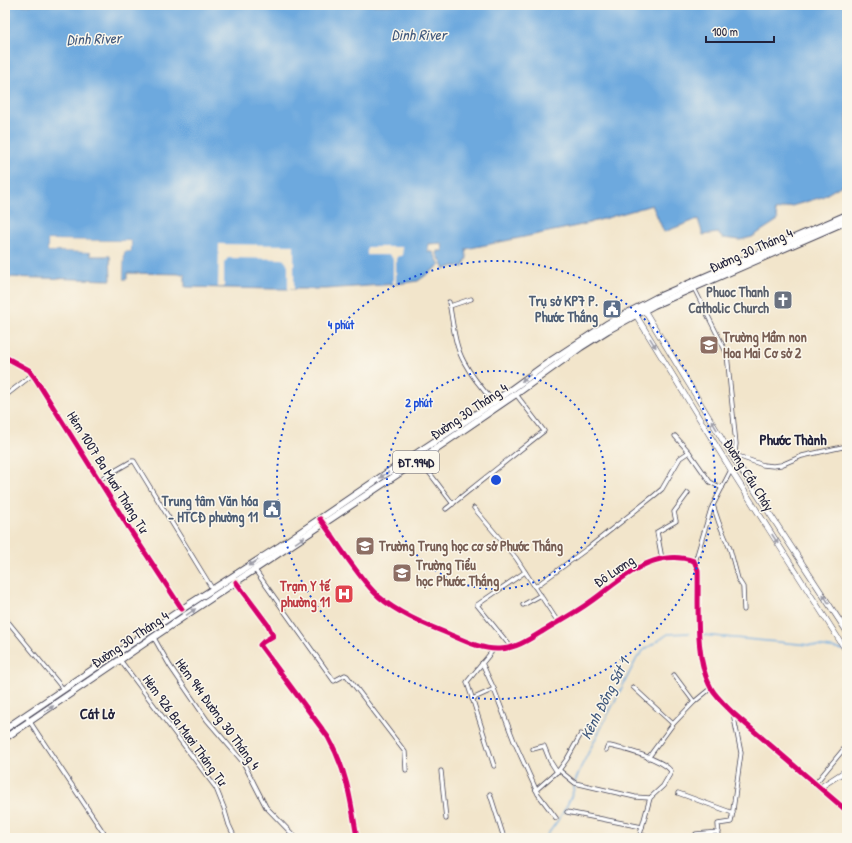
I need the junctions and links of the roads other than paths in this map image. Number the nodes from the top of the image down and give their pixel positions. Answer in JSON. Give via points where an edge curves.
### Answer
{"nodes":[{"id":1,"x":847,"y":215,"type":"edge"},
{"id":2,"x":847,"y":221,"type":"edge"},
{"id":3,"x":792,"y":242,"type":"junction"},
{"id":4,"x":694,"y":288,"type":"junction"},
{"id":5,"x":671,"y":295,"type":"junction"},
{"id":6,"x":471,"y":299,"type":"dead end"},
{"id":7,"x":643,"y":308,"type":"junction"},
{"id":8,"x":634,"y":313,"type":"junction"},
{"id":9,"x":5,"y":357,"type":"edge"},
{"id":10,"x":32,"y":375,"type":"junction"},
{"id":11,"x":514,"y":392,"type":"junction"},
{"id":12,"x":5,"y":396,"type":"edge"},
{"id":13,"x":496,"y":404,"type":"junction"},
{"id":14,"x":675,"y":436,"type":"dead end"},
{"id":15,"x":430,"y":444,"type":"junction"},
{"id":16,"x":847,"y":446,"type":"edge"},
{"id":17,"x":434,"y":450,"type":"junction"},
{"id":18,"x":689,"y":452,"type":"junction"},
{"id":19,"x":735,"y":457,"type":"junction"},
{"id":20,"x":419,"y":459,"type":"junction"},
{"id":21,"x":731,"y":470,"type":"junction"},
{"id":22,"x":99,"y":480,"type":"junction"},
{"id":23,"x":722,"y":488,"type":"junction"},
{"id":24,"x":688,"y":493,"type":"dead end"},
{"id":25,"x":453,"y":504,"type":"junction"},
{"id":26,"x":764,"y":504,"type":"junction"},
{"id":27,"x":713,"y":505,"type":"junction"},
{"id":28,"x":474,"y":508,"type":"dead end"},
{"id":29,"x":446,"y":509,"type":"dead end"},
{"id":30,"x":756,"y":510,"type":"junction"},
{"id":31,"x":322,"y":522,"type":"junction"},
{"id":32,"x":662,"y":558,"type":"junction"},
{"id":33,"x":695,"y":562,"type":"junction"},
{"id":34,"x":255,"y":570,"type":"junction"},
{"id":35,"x":525,"y":572,"type":"junction"},
{"id":36,"x":236,"y":582,"type":"junction"},
{"id":37,"x":535,"y":586,"type":"junction"},
{"id":38,"x":213,"y":590,"type":"junction"},
{"id":39,"x":541,"y":595,"type":"junction"},
{"id":40,"x":523,"y":605,"type":"dead end"},
{"id":41,"x":182,"y":609,"type":"junction"},
{"id":42,"x":744,"y":610,"type":"dead end"},
{"id":43,"x":5,"y":618,"type":"edge"},
{"id":44,"x":558,"y":622,"type":"junction"},
{"id":45,"x":847,"y":632,"type":"edge"},
{"id":46,"x":154,"y":638,"type":"junction"},
{"id":47,"x":511,"y":647,"type":"junction"},
{"id":48,"x":494,"y":649,"type":"junction"},
{"id":49,"x":847,"y":652,"type":"edge"},
{"id":50,"x":120,"y":660,"type":"junction"},
{"id":51,"x":482,"y":663,"type":"junction"},
{"id":52,"x":674,"y":675,"type":"dead end"},
{"id":53,"x":633,"y":687,"type":"dead end"},
{"id":54,"x":711,"y":688,"type":"junction"},
{"id":55,"x":494,"y":689,"type":"junction"},
{"id":56,"x":64,"y":690,"type":"junction"},
{"id":57,"x":68,"y":696,"type":"junction"},
{"id":58,"x":472,"y":699,"type":"junction"},
{"id":59,"x":694,"y":702,"type":"junction"},
{"id":60,"x":732,"y":713,"type":"junction"},
{"id":61,"x":28,"y":719,"type":"junction"},
{"id":62,"x":673,"y":724,"type":"junction"},
{"id":63,"x":5,"y":729,"type":"edge"},
{"id":64,"x":581,"y":734,"type":"dead end"},
{"id":65,"x":5,"y":738,"type":"edge"},
{"id":66,"x":847,"y":745,"type":"edge"},
{"id":67,"x":533,"y":749,"type":"dead end"},
{"id":68,"x":606,"y":750,"type":"dead end"},
{"id":69,"x":648,"y":758,"type":"junction"},
{"id":70,"x":494,"y":766,"type":"dead end"},
{"id":71,"x":406,"y":770,"type":"dead end"},
{"id":72,"x":441,"y":770,"type":"dead end"},
{"id":73,"x":847,"y":770,"type":"edge"},
{"id":74,"x":558,"y":771,"type":"junction"},
{"id":75,"x":817,"y":786,"type":"junction"},
{"id":76,"x":536,"y":790,"type":"junction"},
{"id":77,"x":678,"y":793,"type":"dead end"},
{"id":78,"x":490,"y":794,"type":"dead end"},
{"id":79,"x":650,"y":798,"type":"junction"},
{"id":80,"x":847,"y":811,"type":"edge"},
{"id":81,"x":567,"y":812,"type":"dead end"},
{"id":82,"x":733,"y":813,"type":"junction"},
{"id":83,"x":556,"y":818,"type":"dead end"},
{"id":84,"x":446,"y":819,"type":"dead end"},
{"id":85,"x":642,"y":827,"type":"junction"},
{"id":86,"x":719,"y":832,"type":"junction"},
{"id":87,"x":696,"y":834,"type":"dead end"},
{"id":88,"x":640,"y":836,"type":"edge"},
{"id":89,"x":108,"y":838,"type":"edge"},
{"id":90,"x":235,"y":838,"type":"edge"},
{"id":91,"x":296,"y":838,"type":"edge"},
{"id":92,"x":357,"y":838,"type":"edge"},
{"id":93,"x":504,"y":838,"type":"edge"},
{"id":94,"x":652,"y":838,"type":"edge"},
{"id":95,"x":719,"y":838,"type":"edge"}],
"edges":[{"from":1,"to":3,"type":"main road","name":"Đường 30 Tháng 4","number":"ĐT.994D"},
{"from":2,"to":3,"type":"main road","name":"Đường 30 Tháng 4","number":"ĐT.994D"},
{"from":3,"to":4,"type":"main road","name":"Đường 30 Tháng 4","number":"ĐT.994D"},
{"from":3,"to":5,"type":"main road","name":"Đường 30 Tháng 4","number":"ĐT.994D"},
{"from":4,"to":5,"type":"main road","name":"Đường 30 Tháng 4","number":"ĐT.994D"},
{"from":4,"to":19,"type":"street","via":[[727,354],[736,444]]},
{"from":5,"to":7,"type":"main road","name":"Đường 30 Tháng 4","number":"ĐT.994D"},
{"from":6,"to":13,"type":"street","via":[[449,304],[454,332],[463,361]]},
{"from":7,"to":8,"type":"main road","name":"Đường 30 Tháng 4","number":"ĐT.994D"},
{"from":19,"to":7,"type":"main road","name":"Đường Cầu Cháy","one_way":true},
{"from":8,"to":11,"type":"main road","name":"Đường 30 Tháng 4","number":"ĐT.994D","via":[[607,324]]},
{"from":8,"to":21,"type":"main road","name":"Đường Cầu Cháy","one_way":true},
{"from":9,"to":10,"type":"street","name":"Hẻm 1007 Ba Mươi Tháng Tư","via":[[29,370]]},
{"from":10,"to":12,"type":"street"},
{"from":10,"to":22,"type":"street","name":"Hẻm 1007 Ba Mươi Tháng Tư"},
{"from":11,"to":13,"type":"main road","name":"Đường 30 Tháng 4","number":"ĐT.994D"},
{"from":11,"to":25,"type":"street","via":[[544,431]]},
{"from":13,"to":15,"type":"main road","name":"Đường 30 Tháng 4","number":"ĐT.994D"},
{"from":13,"to":17,"type":"main road","name":"Đường 30 Tháng 4","number":"ĐT.994D"},
{"from":14,"to":18,"type":"street"},
{"from":15,"to":17,"type":"main road"},
{"from":15,"to":31,"type":"main road","name":"Đường 30 Tháng 4","number":"ĐT.994D","one_way":true},
{"from":16,"to":19,"type":"street","via":[[802,456],[773,466]]},
{"from":17,"to":20,"type":"main road","name":"Đường 30 Tháng 4","number":"ĐT.994D"},
{"from":18,"to":23,"type":"street","via":[[710,482]]},
{"from":18,"to":37,"type":"street","via":[[680,458],[662,489]]},
{"from":19,"to":26,"type":"main road","name":"Đường Cầu Cháy"},
{"from":20,"to":25,"type":"street"},
{"from":20,"to":31,"type":"main road","name":"Đường 30 Tháng 4","number":"ĐT.994D"},
{"from":21,"to":23,"type":"street"},
{"from":21,"to":30,"type":"main road","name":"Đường Cầu Cháy"},
{"from":22,"to":38,"type":"street","via":[[134,461]]},
{"from":22,"to":41,"type":"street","name":"Hẻm 1007 Ba Mươi Tháng Tư"},
{"from":23,"to":27,"type":"street"},
{"from":24,"to":32,"type":"street","via":[[674,512],[676,521],[657,532]]},
{"from":25,"to":29,"type":"street"},
{"from":26,"to":30,"type":"main road"},
{"from":45,"to":26,"type":"main road","name":"Đường Cầu Cháy","one_way":true},
{"from":27,"to":33,"type":"street"},
{"from":27,"to":42,"type":"street","via":[[743,587]]},
{"from":28,"to":35,"type":"street"},
{"from":30,"to":49,"type":"main road","name":"Đường Cầu Cháy","one_way":true},
{"from":34,"to":31,"type":"main road","name":"Đường 30 Tháng 4","number":"ĐT.994D","one_way":true},
{"from":31,"to":38,"type":"main road","name":"Đường 30 Tháng 4","number":"ĐT.994D","one_way":true},
{"from":31,"to":48,"type":"street","name":"Đô Lương","via":[[380,598],[418,621]]},
{"from":32,"to":33,"type":"street","name":"Đô Lương","via":[[687,558]]},
{"from":32,"to":44,"type":"street","name":"Đô Lương","via":[[623,576]]},
{"from":33,"to":54,"type":"street","via":[[698,570],[701,657],[705,676]]},
{"from":34,"to":36,"type":"main road","name":"Đường 30 Tháng 4","number":"ĐT.994D"},
{"from":34,"to":71,"type":"street","via":[[334,681],[347,676],[405,752]]},
{"from":35,"to":37,"type":"street"},
{"from":35,"to":47,"type":"street","via":[[477,604]]},
{"from":46,"to":36,"type":"main road","name":"Đường 30 Tháng 4","number":"ĐT.994D","one_way":true},
{"from":36,"to":92,"type":"street","via":[[268,625],[273,636],[260,645],[332,744],[349,787]]},
{"from":37,"to":39,"type":"street"},
{"from":38,"to":41,"type":"main road","name":"Đường 30 Tháng 4","number":"ĐT.994D"},
{"from":39,"to":40,"type":"street"},
{"from":39,"to":44,"type":"street"},
{"from":41,"to":56,"type":"main road","name":"Đường 30 Tháng 4","number":"ĐT.994D"},
{"from":43,"to":56,"type":"street"},
{"from":44,"to":47,"type":"street","name":"Đô Lương"},
{"from":46,"to":50,"type":"main road","name":"Đường 30 Tháng 4","number":"ĐT.994D"},
{"from":46,"to":91,"type":"street","name":"Hẻm 944 Đường 30 Tháng 4","via":[[207,720],[243,762],[266,807]]},
{"from":47,"to":48,"type":"street","name":"Đô Lương"},
{"from":48,"to":51,"type":"street"},
{"from":50,"to":57,"type":"main road","name":"Đường 30 Tháng 4","number":"ĐT.994D"},
{"from":50,"to":90,"type":"street","name":"Hẻm 926 Ba Mươi Tháng Tư","via":[[216,788]]},
{"from":51,"to":55,"type":"street"},
{"from":51,"to":58,"type":"street","via":[[467,682]]},
{"from":52,"to":59,"type":"street"},
{"from":53,"to":62,"type":"street"},
{"from":54,"to":59,"type":"street"},
{"from":54,"to":60,"type":"street"},
{"from":55,"to":58,"type":"street"},
{"from":55,"to":76,"type":"street"},
{"from":56,"to":57,"type":"main road"},
{"from":56,"to":61,"type":"main road","name":"Đường 30 Tháng 4","number":"ĐT.994D"},
{"from":61,"to":57,"type":"main road","name":"Đường 30 Tháng 4","number":"ĐT.994D","one_way":true},
{"from":58,"to":70,"type":"street"},
{"from":59,"to":62,"type":"street"},
{"from":60,"to":75,"type":"street"},
{"from":60,"to":82,"type":"street","via":[[741,753]]},
{"from":61,"to":63,"type":"main road","name":"Đường 30 Tháng 4","number":"ĐT.994D"},
{"from":61,"to":65,"type":"main road","name":"Đường 30 Tháng 4","number":"ĐT.994D"},
{"from":61,"to":89,"type":"street"},
{"from":62,"to":69,"type":"street"},
{"from":64,"to":74,"type":"street"},
{"from":66,"to":75,"type":"street"},
{"from":67,"to":74,"type":"street","via":[[544,746],[550,761]]},
{"from":68,"to":69,"type":"street","via":[[610,746]]},
{"from":69,"to":79,"type":"street","via":[[662,763],[671,772],[663,786]]},
{"from":72,"to":84,"type":"street"},
{"from":73,"to":75,"type":"main road"},
{"from":74,"to":76,"type":"street"},
{"from":74,"to":79,"type":"street","via":[[575,783]]},
{"from":75,"to":80,"type":"street"},
{"from":76,"to":83,"type":"street"},
{"from":77,"to":82,"type":"street"},
{"from":78,"to":93,"type":"street"},
{"from":79,"to":85,"type":"street"},
{"from":81,"to":85,"type":"street"},
{"from":82,"to":86,"type":"street","via":[[731,822],[718,824]]},
{"from":85,"to":88,"type":"street"},
{"from":86,"to":87,"type":"street"},
{"from":86,"to":95,"type":"street"},
{"from":88,"to":94,"type":"street"}]}
